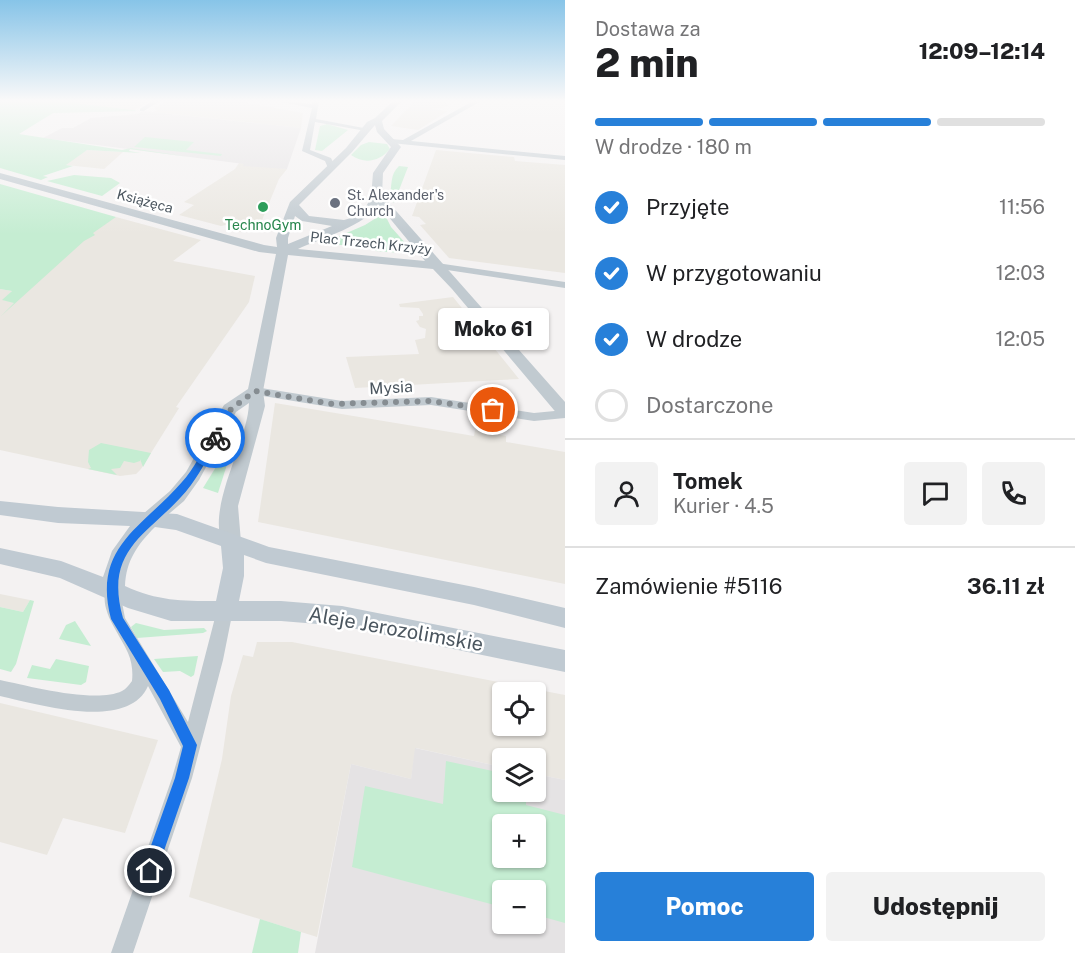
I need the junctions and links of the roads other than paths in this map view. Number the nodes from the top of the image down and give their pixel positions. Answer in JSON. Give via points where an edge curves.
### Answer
{"nodes":[{"id":1,"x":307,"y":145,"type":"edge"},
{"id":2,"x":352,"y":145,"type":"edge"},
{"id":3,"x":396,"y":145,"type":"edge"},
{"id":4,"x":429,"y":145,"type":"edge"},
{"id":5,"x":565,"y":158,"type":"edge"},
{"id":6,"x":331,"y":166,"type":"junction"},
{"id":7,"x":0,"y":176,"type":"edge"},
{"id":8,"x":377,"y":196,"type":"junction"},
{"id":9,"x":292,"y":207,"type":"junction"},
{"id":10,"x":347,"y":224,"type":"junction"},
{"id":11,"x":283,"y":250,"type":"junction"},
{"id":12,"x":437,"y":266,"type":"junction"},
{"id":13,"x":565,"y":285,"type":"edge"},
{"id":14,"x":255,"y":391,"type":"junction"},
{"id":15,"x":565,"y":413,"type":"edge"},
{"id":16,"x":0,"y":508,"type":"edge"},
{"id":17,"x":150,"y":519,"type":"junction"},
{"id":18,"x":231,"y":542,"type":"junction"},
{"id":19,"x":0,"y":556,"type":"edge"},
{"id":20,"x":113,"y":592,"type":"junction"},
{"id":21,"x":225,"y":610,"type":"junction"},
{"id":22,"x":565,"y":618,"type":"edge"},
{"id":23,"x":136,"y":649,"type":"junction"},
{"id":24,"x":565,"y":661,"type":"edge"},
{"id":25,"x":0,"y":688,"type":"edge"},
{"id":26,"x":190,"y":745,"type":"junction"},
{"id":27,"x":122,"y":953,"type":"edge"}],
"edges":[{"from":1,"to":6,"type":"street","via":[[306,151],[328,160]]},
{"from":2,"to":6,"type":"street"},
{"from":3,"to":8,"type":"street","via":[[378,173]]},
{"from":4,"to":5,"type":"street"},
{"from":6,"to":9,"type":"street"},
{"from":7,"to":11,"type":"street","name":"Książęca","via":[[260,248]]},
{"from":8,"to":10,"type":"street","name":"Plac Trzech Krzyży","via":[[370,210]]},
{"from":8,"to":12,"type":"street","name":"Plac Trzech Krzyży"},
{"from":9,"to":10,"type":"street","via":[[306,219]]},
{"from":9,"to":11,"type":"street","via":[[281,241]]},
{"from":10,"to":11,"type":"street","name":"Plac Trzech Krzyży"},
{"from":11,"to":12,"type":"street","name":"Plac Trzech Krzyży"},
{"from":11,"to":14,"type":"street"},
{"from":12,"to":13,"type":"street"},
{"from":12,"to":15,"type":"street"},
{"from":14,"to":15,"type":"street","name":"Mysia","via":[[342,405],[431,401],[540,417]]},
{"from":14,"to":17,"type":"street","via":[[231,409],[193,476]]},
{"from":14,"to":18,"type":"street","via":[[248,446],[229,506]]},
{"from":16,"to":17,"type":"main road"},
{"from":17,"to":18,"type":"main road","via":[[188,524]]},
{"from":17,"to":20,"type":"main road","via":[[120,554]]},
{"from":18,"to":21,"type":"main road","via":[[235,570]]},
{"from":18,"to":22,"type":"main road","via":[[292,561]]},
{"from":19,"to":20,"type":"main road","via":[[72,574]]},
{"from":20,"to":21,"type":"main road","via":[[157,609]]},
{"from":20,"to":23,"type":"street","via":[[117,619]]},
{"from":21,"to":24,"type":"main road","name":"Aleje Jerozolimskie","via":[[342,616]]},
{"from":21,"to":26,"type":"street"},
{"from":23,"to":25,"type":"street","via":[[140,684],[131,696],[115,702],[71,702]]},
{"from":23,"to":26,"type":"street"},
{"from":26,"to":27,"type":"street"}]}
